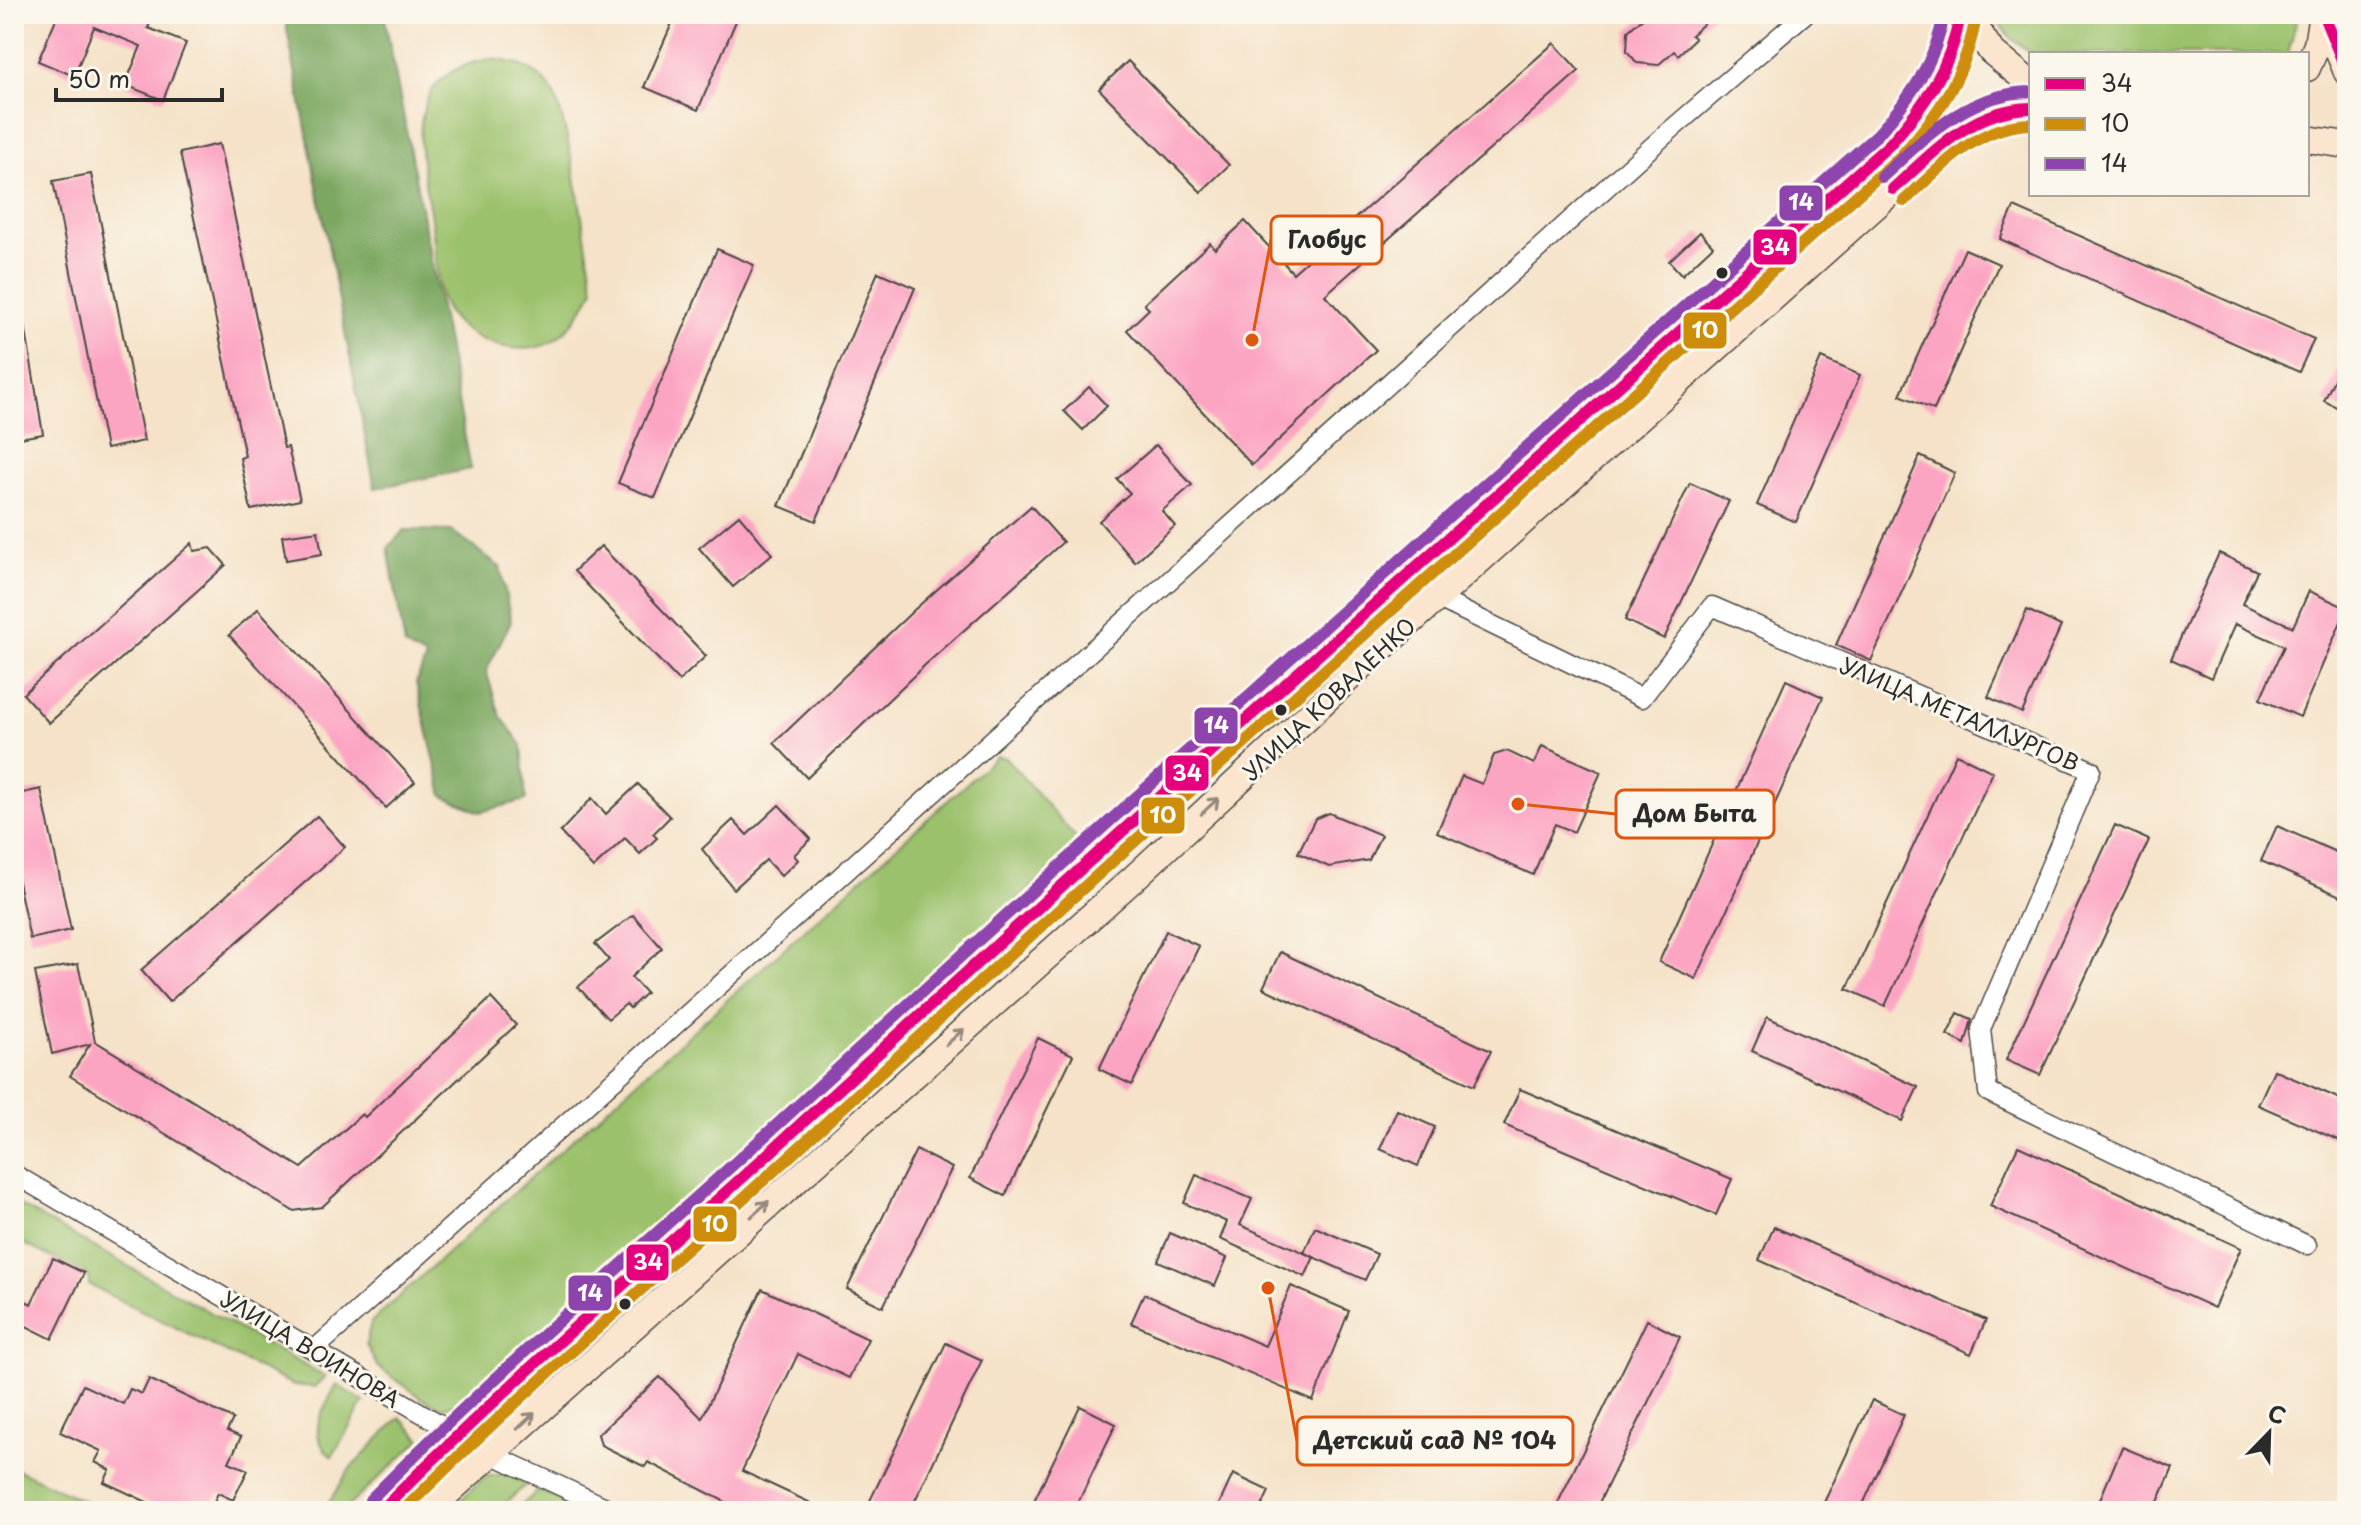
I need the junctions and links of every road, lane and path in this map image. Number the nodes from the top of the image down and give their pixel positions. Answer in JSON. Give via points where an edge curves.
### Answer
{"nodes":[{"id":1,"x":1805,"y":14,"type":"edge"},
{"id":2,"x":2322,"y":14,"type":"edge"},
{"id":3,"x":1958,"y":18,"type":"edge"},
{"id":4,"x":2309,"y":63,"type":"edge"},
{"id":5,"x":2347,"y":72,"type":"edge"},
{"id":6,"x":2029,"y":82,"type":"edge"},
{"id":7,"x":2029,"y":108,"type":"edge"},
{"id":8,"x":2309,"y":139,"type":"edge"},
{"id":9,"x":2347,"y":145,"type":"edge"},
{"id":10,"x":1413,"y":571,"type":"junction"},
{"id":11,"x":1437,"y":598,"type":"junction"},
{"id":12,"x":1098,"y":851,"type":"junction"},
{"id":13,"x":1134,"y":878,"type":"junction"},
{"id":14,"x":14,"y":1174,"type":"edge"},
{"id":15,"x":705,"y":1213,"type":"junction"},
{"id":16,"x":727,"y":1239,"type":"junction"},
{"id":17,"x":2307,"y":1245,"type":"dead end"},
{"id":18,"x":315,"y":1349,"type":"junction"},
{"id":19,"x":457,"y":1434,"type":"junction"},
{"id":20,"x":491,"y":1454,"type":"junction"},
{"id":21,"x":381,"y":1511,"type":"edge"},
{"id":22,"x":427,"y":1511,"type":"edge"},
{"id":23,"x":614,"y":1511,"type":"edge"}],
"edges":[{"from":1,"to":18,"type":"street"},
{"from":2,"to":4,"type":"main road"},
{"from":2,"to":5,"type":"main road"},
{"from":3,"to":6,"type":"main road"},
{"from":3,"to":10,"type":"main road","name":"УЛИЦА КОВАЛЕНКО","via":[[1935,90],[1889,145]]},
{"from":7,"to":11,"type":"main road","name":"УЛИЦА КОВАЛЕНКО","via":[[1992,112],[1932,155]]},
{"from":8,"to":9,"type":"main road"},
{"from":10,"to":11,"type":"main road","name":"УЛИЦА МЕТАЛЛУРГОВ"},
{"from":10,"to":12,"type":"main road","name":"УЛИЦА КОВАЛЕНКО"},
{"from":13,"to":11,"type":"main road","name":"УЛИЦА КОВАЛЕНКО","one_way":true},
{"from":11,"to":17,"type":"street","name":"УЛИЦА МЕТАЛЛУРГОВ","via":[[1642,698],[1712,606],[2091,770],[1981,1029],[1988,1092]]},
{"from":12,"to":13,"type":"main road"},
{"from":12,"to":15,"type":"main road","name":"УЛИЦА КОВАЛЕНКО"},
{"from":16,"to":13,"type":"main road","name":"УЛИЦА КОВАЛЕНКО","one_way":true},
{"from":14,"to":18,"type":"street","name":"УЛИЦА ВОИНОВА"},
{"from":15,"to":16,"type":"main road"},
{"from":15,"to":19,"type":"main road","name":"УЛИЦА КОВАЛЕНКО"},
{"from":20,"to":16,"type":"main road","name":"УЛИЦА КОВАЛЕНКО","one_way":true},
{"from":18,"to":19,"type":"street","name":"УЛИЦА ВОИНОВА"},
{"from":19,"to":20,"type":"main road","name":"УЛИЦА ВОИНОВА"},
{"from":19,"to":21,"type":"main road","name":"УЛИЦА КОВАЛЕНКО"},
{"from":20,"to":22,"type":"main road","name":"УЛИЦА КОВАЛЕНКО"},
{"from":20,"to":23,"type":"street","name":"УЛИЦА ВОИНОВА"}]}
